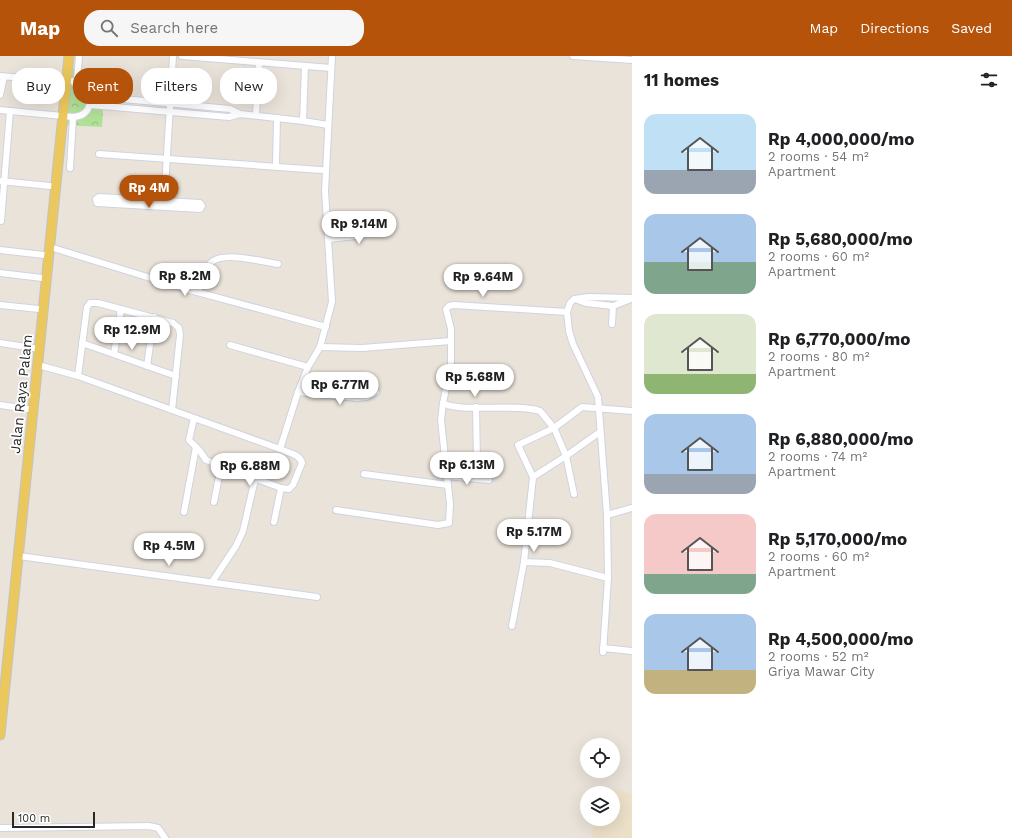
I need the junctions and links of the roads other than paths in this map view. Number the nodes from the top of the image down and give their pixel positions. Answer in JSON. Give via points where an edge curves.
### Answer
{"nodes":[{"id":1,"x":64,"y":56,"type":"edge"},
{"id":2,"x":68,"y":56,"type":"edge"},
{"id":3,"x":79,"y":56,"type":"edge"},
{"id":4,"x":174,"y":56,"type":"edge"},
{"id":5,"x":182,"y":56,"type":"edge"},
{"id":6,"x":332,"y":56,"type":"edge"},
{"id":7,"x":573,"y":56,"type":"edge"},
{"id":8,"x":632,"y":60,"type":"edge"},
{"id":9,"x":259,"y":63,"type":"junction"},
{"id":10,"x":305,"y":66,"type":"junction"},
{"id":11,"x":64,"y":68,"type":"edge"},
{"id":12,"x":78,"y":68,"type":"edge"},
{"id":13,"x":173,"y":68,"type":"edge"},
{"id":14,"x":331,"y":68,"type":"junction"},
{"id":15,"x":65,"y":75,"type":"edge"},
{"id":16,"x":2,"y":76,"type":"edge"},
{"id":17,"x":12,"y":77,"type":"edge"},
{"id":18,"x":0,"y":95,"type":"edge"},
{"id":19,"x":62,"y":104,"type":"edge"},
{"id":20,"x":171,"y":104,"type":"edge"},
{"id":21,"x":181,"y":104,"type":"edge"},
{"id":22,"x":91,"y":105,"type":"joint"},
{"id":23,"x":0,"y":110,"type":"edge"},
{"id":24,"x":10,"y":111,"type":"junction"},
{"id":25,"x":171,"y":112,"type":"junction"},
{"id":26,"x":240,"y":114,"type":"junction"},
{"id":27,"x":256,"y":115,"type":"junction"},
{"id":28,"x":61,"y":116,"type":"junction"},
{"id":29,"x":73,"y":117,"type":"junction"},
{"id":30,"x":277,"y":118,"type":"junction"},
{"id":31,"x":303,"y":121,"type":"junction"},
{"id":32,"x":328,"y":125,"type":"junction"},
{"id":33,"x":99,"y":154,"type":"dead end"},
{"id":34,"x":168,"y":159,"type":"junction"},
{"id":35,"x":276,"y":166,"type":"junction"},
{"id":36,"x":70,"y":168,"type":"dead end"},
{"id":37,"x":321,"y":170,"type":"dead end"},
{"id":38,"x":2,"y":181,"type":"edge"},
{"id":39,"x":50,"y":186,"type":"junction"},
{"id":40,"x":164,"y":203,"type":"junction"},
{"id":41,"x":1,"y":212,"type":"edge"},
{"id":42,"x":358,"y":218,"type":"dead end"},
{"id":43,"x":1,"y":221,"type":"dead end"},
{"id":44,"x":328,"y":239,"type":"junction"},
{"id":45,"x":0,"y":250,"type":"edge"},
{"id":46,"x":47,"y":251,"type":"junction"},
{"id":47,"x":278,"y":264,"type":"dead end"},
{"id":48,"x":0,"y":273,"type":"edge"},
{"id":49,"x":42,"y":278,"type":"junction"},
{"id":50,"x":198,"y":292,"type":"junction"},
{"id":51,"x":632,"y":298,"type":"edge"},
{"id":52,"x":574,"y":299,"type":"junction"},
{"id":53,"x":0,"y":305,"type":"edge"},
{"id":54,"x":613,"y":306,"type":"junction"},
{"id":55,"x":39,"y":308,"type":"junction"},
{"id":56,"x":121,"y":309,"type":"junction"},
{"id":57,"x":567,"y":312,"type":"junction"},
{"id":58,"x":154,"y":317,"type":"junction"},
{"id":59,"x":612,"y":324,"type":"dead end"},
{"id":60,"x":326,"y":327,"type":"junction"},
{"id":61,"x":451,"y":341,"type":"junction"},
{"id":62,"x":82,"y":342,"type":"junction"},
{"id":63,"x":0,"y":343,"type":"edge"},
{"id":64,"x":230,"y":345,"type":"dead end"},
{"id":65,"x":320,"y":346,"type":"junction"},
{"id":66,"x":38,"y":348,"type":"junction"},
{"id":67,"x":114,"y":354,"type":"junction"},
{"id":68,"x":38,"y":366,"type":"junction"},
{"id":69,"x":147,"y":366,"type":"junction"},
{"id":70,"x":308,"y":367,"type":"junction"},
{"id":71,"x":78,"y":376,"type":"junction"},
{"id":72,"x":176,"y":376,"type":"junction"},
{"id":73,"x":33,"y":388,"type":"junction"},
{"id":74,"x":298,"y":392,"type":"junction"},
{"id":75,"x":376,"y":392,"type":"dead end"},
{"id":76,"x":444,"y":403,"type":"junction"},
{"id":77,"x":0,"y":405,"type":"edge"},
{"id":78,"x":476,"y":407,"type":"junction"},
{"id":79,"x":28,"y":409,"type":"junction"},
{"id":80,"x":172,"y":410,"type":"junction"},
{"id":81,"x":598,"y":410,"type":"junction"},
{"id":82,"x":632,"y":411,"type":"edge"},
{"id":83,"x":194,"y":418,"type":"junction"},
{"id":84,"x":554,"y":428,"type":"junction"},
{"id":85,"x":600,"y":432,"type":"junction"},
{"id":86,"x":196,"y":447,"type":"junction"},
{"id":87,"x":280,"y":449,"type":"junction"},
{"id":88,"x":566,"y":456,"type":"junction"},
{"id":89,"x":477,"y":462,"type":"dead end"},
{"id":90,"x":221,"y":466,"type":"junction"},
{"id":91,"x":364,"y":474,"type":"dead end"},
{"id":92,"x":446,"y":476,"type":"junction"},
{"id":93,"x":533,"y":477,"type":"junction"},
{"id":94,"x":255,"y":479,"type":"junction"},
{"id":95,"x":489,"y":480,"type":"dead end"},
{"id":96,"x":448,"y":485,"type":"junction"},
{"id":97,"x":281,"y":488,"type":"junction"},
{"id":98,"x":574,"y":494,"type":"dead end"},
{"id":99,"x":214,"y":502,"type":"dead end"},
{"id":100,"x":632,"y":508,"type":"edge"},
{"id":101,"x":336,"y":510,"type":"dead end"},
{"id":102,"x":184,"y":512,"type":"dead end"},
{"id":103,"x":607,"y":515,"type":"junction"},
{"id":104,"x":274,"y":522,"type":"dead end"},
{"id":105,"x":19,"y":556,"type":"junction"},
{"id":106,"x":524,"y":562,"type":"junction"},
{"id":107,"x":608,"y":578,"type":"junction"},
{"id":108,"x":212,"y":582,"type":"junction"},
{"id":109,"x":317,"y":597,"type":"dead end"},
{"id":110,"x":512,"y":626,"type":"dead end"},
{"id":111,"x":632,"y":651,"type":"edge"},
{"id":112,"x":0,"y":674,"type":"edge"},
{"id":113,"x":0,"y":736,"type":"edge"},
{"id":114,"x":0,"y":828,"type":"edge"},
{"id":115,"x":165,"y":838,"type":"edge"}],
"edges":[{"from":1,"to":11,"type":"main road","name":"Jalan Raya Palam"},
{"from":2,"to":15,"type":"main road","name":"Jalan Raya Palam"},
{"from":3,"to":12,"type":"street"},
{"from":4,"to":13,"type":"street"},
{"from":5,"to":9,"type":"street"},
{"from":6,"to":14,"type":"street"},
{"from":7,"to":8,"type":"street"},
{"from":9,"to":10,"type":"street"},
{"from":9,"to":27,"type":"street"},
{"from":10,"to":14,"type":"street"},
{"from":10,"to":31,"type":"street"},
{"from":14,"to":32,"type":"street"},
{"from":16,"to":17,"type":"street"},
{"from":16,"to":18,"type":"street"},
{"from":19,"to":28,"type":"main road","name":"Jalan Raya Palam"},
{"from":20,"to":25,"type":"street"},
{"from":21,"to":26,"type":"street","via":[[230,109]]},
{"from":22,"to":25,"type":"street"},
{"from":22,"to":29,"type":"street","via":[[85,114]]},
{"from":23,"to":24,"type":"street"},
{"from":24,"to":28,"type":"street"},
{"from":24,"to":38,"type":"street"},
{"from":25,"to":26,"type":"street","via":[[229,116]]},
{"from":25,"to":34,"type":"street"},
{"from":26,"to":27,"type":"street"},
{"from":27,"to":30,"type":"street"},
{"from":28,"to":29,"type":"street"},
{"from":28,"to":39,"type":"main road","name":"Jalan Raya Palam"},
{"from":28,"to":46,"type":"main road","name":"Jalan Raya Palam"},
{"from":29,"to":36,"type":"street"},
{"from":30,"to":31,"type":"street"},
{"from":30,"to":35,"type":"street"},
{"from":31,"to":32,"type":"street"},
{"from":32,"to":44,"type":"street","via":[[325,191]]},
{"from":33,"to":34,"type":"street"},
{"from":34,"to":35,"type":"street"},
{"from":34,"to":40,"type":"street"},
{"from":35,"to":37,"type":"street"},
{"from":38,"to":39,"type":"street"},
{"from":38,"to":41,"type":"street"},
{"from":39,"to":46,"type":"main road","name":"Jalan Raya Palam"},
{"from":40,"to":40,"type":"street","via":[[200,203],[202,207],[200,209]]},
{"from":40,"to":40,"type":"street","via":[[99,203],[96,199],[99,197]]},
{"from":41,"to":43,"type":"street"},
{"from":42,"to":44,"type":"street","via":[[356,236]]},
{"from":44,"to":60,"type":"street","via":[[332,302]]},
{"from":45,"to":46,"type":"street"},
{"from":46,"to":49,"type":"main road","name":"Jalan Raya Palam"},
{"from":46,"to":50,"type":"street"},
{"from":46,"to":66,"type":"main road","name":"Jalan Raya Palam"},
{"from":47,"to":50,"type":"street","via":[[231,257],[214,259]]},
{"from":48,"to":49,"type":"street"},
{"from":49,"to":55,"type":"main road","name":"Jalan Raya Palam"},
{"from":50,"to":60,"type":"street"},
{"from":51,"to":52,"type":"street"},
{"from":51,"to":54,"type":"street"},
{"from":52,"to":54,"type":"street"},
{"from":52,"to":57,"type":"street"},
{"from":53,"to":55,"type":"street"},
{"from":54,"to":59,"type":"street"},
{"from":55,"to":66,"type":"main road","name":"Jalan Raya Palam"},
{"from":56,"to":58,"type":"street"},
{"from":56,"to":62,"type":"street","via":[[98,303],[88,304]]},
{"from":56,"to":67,"type":"street"},
{"from":57,"to":61,"type":"street","via":[[451,305],[446,311],[451,328]]},
{"from":57,"to":81,"type":"street","via":[[573,344],[597,392]]},
{"from":58,"to":69,"type":"street"},
{"from":58,"to":72,"type":"street","via":[[173,323],[179,328]]},
{"from":60,"to":65,"type":"street"},
{"from":61,"to":65,"type":"street","via":[[362,348]]},
{"from":61,"to":76,"type":"street","via":[[451,365]]},
{"from":62,"to":67,"type":"street"},
{"from":62,"to":71,"type":"street"},
{"from":63,"to":66,"type":"street"},
{"from":64,"to":70,"type":"street"},
{"from":65,"to":70,"type":"street"},
{"from":66,"to":68,"type":"main road","name":"Jalan Raya Palam"},
{"from":66,"to":73,"type":"main road","name":"Jalan Raya Palam"},
{"from":67,"to":69,"type":"street"},
{"from":68,"to":71,"type":"street"},
{"from":68,"to":73,"type":"main road","name":"Jalan Raya Palam"},
{"from":69,"to":72,"type":"street"},
{"from":70,"to":74,"type":"street"},
{"from":71,"to":80,"type":"street"},
{"from":72,"to":80,"type":"street"},
{"from":73,"to":79,"type":"main road","name":"Jalan Raya Palam"},
{"from":73,"to":105,"type":"main road","name":"Jalan Raya Palam"},
{"from":74,"to":75,"type":"street","via":[[357,398],[367,397]]},
{"from":74,"to":87,"type":"street"},
{"from":76,"to":78,"type":"street"},
{"from":76,"to":92,"type":"street","via":[[441,420]]},
{"from":77,"to":79,"type":"street"},
{"from":78,"to":84,"type":"street","via":[[535,409],[540,411]]},
{"from":78,"to":89,"type":"street"},
{"from":79,"to":112,"type":"main road","name":"Jalan Raya Palam"},
{"from":80,"to":83,"type":"street"},
{"from":81,"to":82,"type":"street"},
{"from":81,"to":84,"type":"street","via":[[582,407]]},
{"from":81,"to":85,"type":"street"},
{"from":83,"to":86,"type":"street","via":[[188,438]]},
{"from":83,"to":87,"type":"street"},
{"from":84,"to":88,"type":"street"},
{"from":84,"to":93,"type":"street","via":[[518,445]]},
{"from":85,"to":88,"type":"street"},
{"from":85,"to":103,"type":"street"},
{"from":86,"to":90,"type":"street","via":[[204,459]]},
{"from":86,"to":102,"type":"street"},
{"from":87,"to":97,"type":"street","via":[[297,456],[302,463],[293,485],[288,489]]},
{"from":88,"to":93,"type":"street"},
{"from":88,"to":98,"type":"street"},
{"from":90,"to":94,"type":"street"},
{"from":90,"to":99,"type":"street"},
{"from":91,"to":96,"type":"street"},
{"from":92,"to":95,"type":"street"},
{"from":92,"to":96,"type":"street"},
{"from":93,"to":106,"type":"street"},
{"from":94,"to":97,"type":"street"},
{"from":94,"to":108,"type":"street","via":[[243,532]]},
{"from":96,"to":101,"type":"street","via":[[451,512],[448,524],[438,525]]},
{"from":97,"to":104,"type":"street"},
{"from":100,"to":103,"type":"street"},
{"from":103,"to":107,"type":"street"},
{"from":105,"to":108,"type":"street"},
{"from":105,"to":113,"type":"main road","name":"Jalan Raya Palam"},
{"from":106,"to":107,"type":"street","via":[[550,563]]},
{"from":106,"to":110,"type":"street"},
{"from":107,"to":111,"type":"street","via":[[603,650]]},
{"from":108,"to":109,"type":"street"},
{"from":114,"to":115,"type":"street","via":[[150,826],[158,828]]}]}
